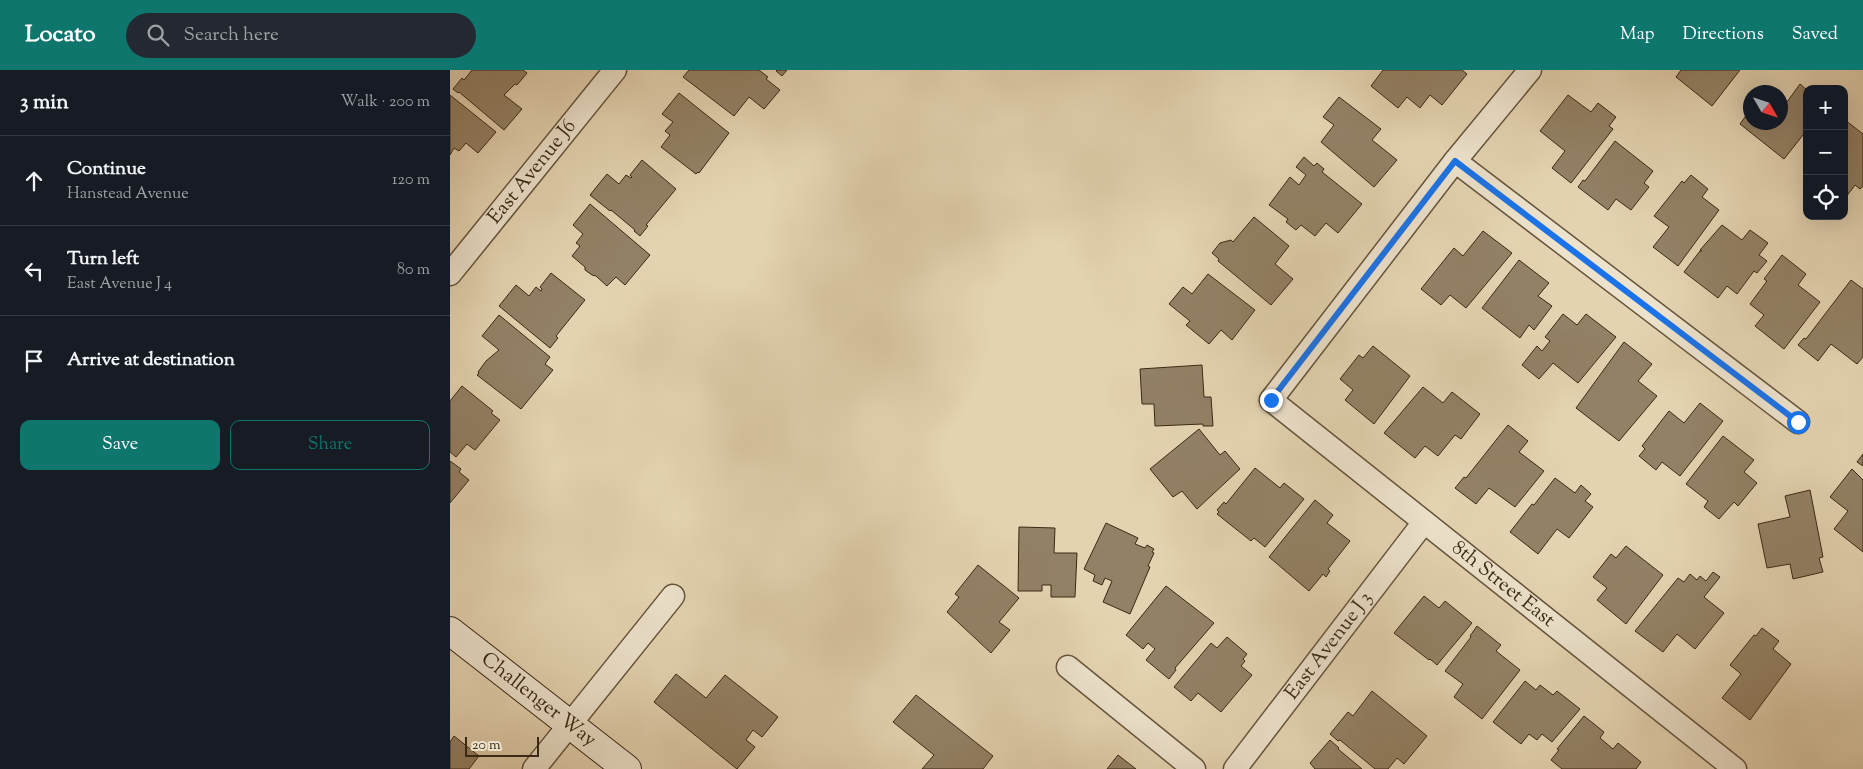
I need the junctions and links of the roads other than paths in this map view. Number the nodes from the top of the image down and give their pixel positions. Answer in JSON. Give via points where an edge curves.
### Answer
{"nodes":[{"id":1,"x":615,"y":70,"type":"edge"},
{"id":2,"x":1530,"y":70,"type":"edge"},
{"id":3,"x":1455,"y":161,"type":"junction"},
{"id":4,"x":450,"y":274,"type":"edge"},
{"id":5,"x":1798,"y":422,"type":"dead end"},
{"id":6,"x":1424,"y":522,"type":"junction"},
{"id":7,"x":674,"y":596,"type":"dead end"},
{"id":8,"x":450,"y":631,"type":"edge"},
{"id":9,"x":1068,"y":667,"type":"dead end"},
{"id":10,"x":570,"y":725,"type":"junction"},
{"id":11,"x":534,"y":769,"type":"edge"},
{"id":12,"x":627,"y":769,"type":"edge"},
{"id":13,"x":1194,"y":769,"type":"edge"},
{"id":14,"x":1235,"y":769,"type":"edge"},
{"id":15,"x":1735,"y":769,"type":"edge"}],
"edges":[{"from":1,"to":4,"type":"street","name":"East Avenue J6"},
{"from":2,"to":3,"type":"street"},
{"from":3,"to":5,"type":"street"},
{"from":3,"to":6,"type":"street","name":"8th Street East","via":[[1271,400]]},
{"from":6,"to":14,"type":"street","name":"East Avenue J 3"},
{"from":6,"to":15,"type":"street","name":"8th Street East"},
{"from":7,"to":10,"type":"street"},
{"from":8,"to":10,"type":"main road","name":"Challenger Way"},
{"from":9,"to":13,"type":"street"},
{"from":10,"to":11,"type":"street"},
{"from":10,"to":12,"type":"main road","name":"Challenger Way"}]}
